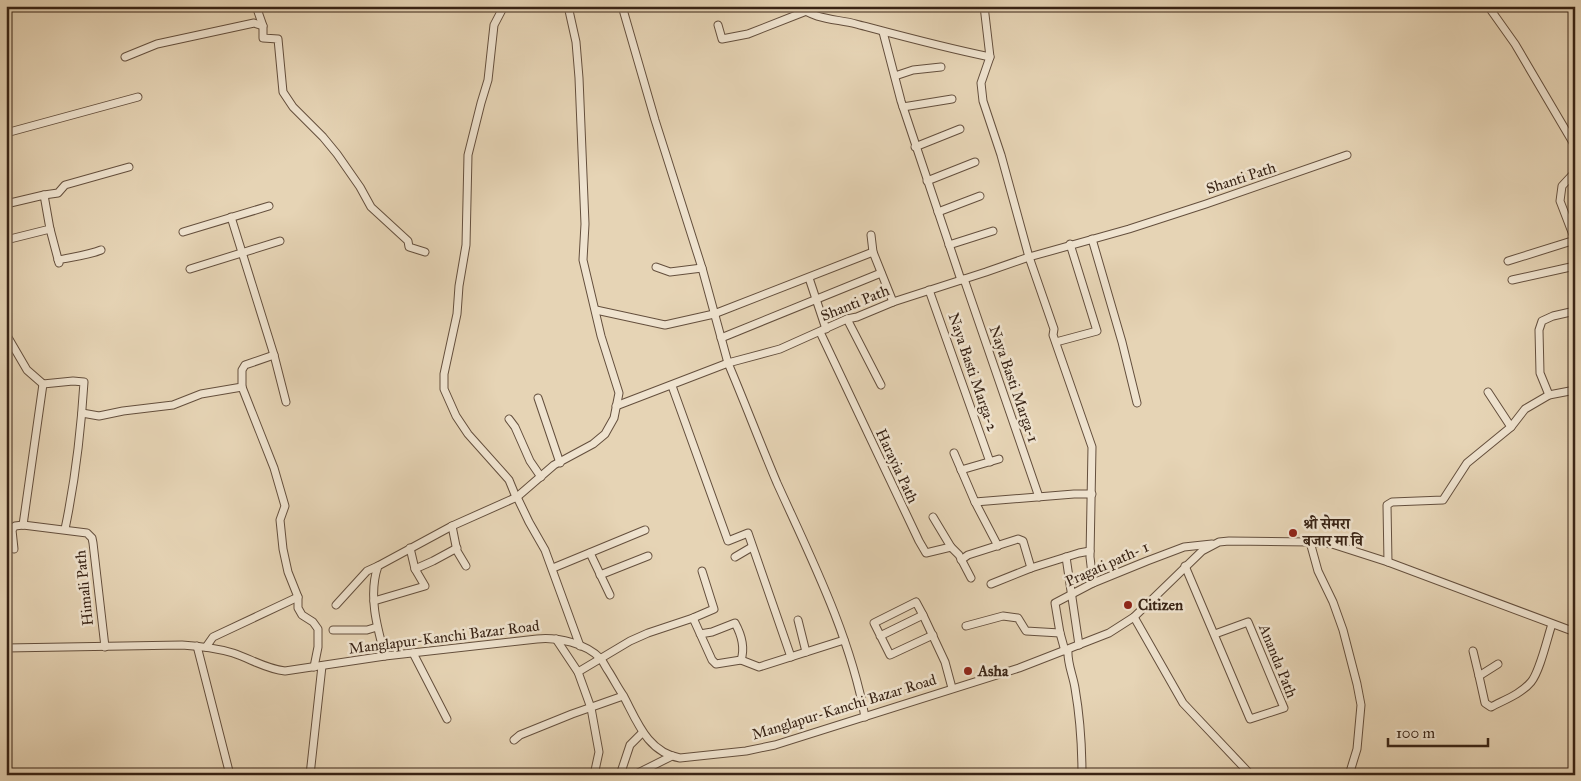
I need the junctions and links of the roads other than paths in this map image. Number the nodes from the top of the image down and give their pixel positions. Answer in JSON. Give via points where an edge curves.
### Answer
{"nodes":[{"id":1,"x":256,"y":6,"type":"edge"},
{"id":2,"x":504,"y":6,"type":"edge"},
{"id":3,"x":568,"y":6,"type":"edge"},
{"id":4,"x":622,"y":6,"type":"edge"},
{"id":5,"x":984,"y":6,"type":"edge"},
{"id":6,"x":1488,"y":6,"type":"edge"},
{"id":7,"x":802,"y":9,"type":"edge"},
{"id":8,"x":718,"y":25,"type":"dead end"},
{"id":9,"x":263,"y":26,"type":"junction"},
{"id":10,"x":883,"y":32,"type":"junction"},
{"id":11,"x":125,"y":57,"type":"dead end"},
{"id":12,"x":990,"y":57,"type":"junction"},
{"id":13,"x":940,"y":67,"type":"dead end"},
{"id":14,"x":895,"y":76,"type":"junction"},
{"id":15,"x":138,"y":97,"type":"dead end"},
{"id":16,"x":952,"y":99,"type":"dead end"},
{"id":17,"x":903,"y":107,"type":"junction"},
{"id":18,"x":960,"y":129,"type":"dead end"},
{"id":19,"x":6,"y":133,"type":"edge"},
{"id":20,"x":1575,"y":146,"type":"edge"},
{"id":21,"x":915,"y":147,"type":"junction"},
{"id":22,"x":1347,"y":155,"type":"dead end"},
{"id":23,"x":975,"y":162,"type":"dead end"},
{"id":24,"x":129,"y":167,"type":"dead end"},
{"id":25,"x":1575,"y":172,"type":"edge"},
{"id":26,"x":927,"y":181,"type":"junction"},
{"id":27,"x":44,"y":195,"type":"junction"},
{"id":28,"x":980,"y":196,"type":"dead end"},
{"id":29,"x":6,"y":204,"type":"edge"},
{"id":30,"x":268,"y":206,"type":"dead end"},
{"id":31,"x":938,"y":212,"type":"junction"},
{"id":32,"x":231,"y":217,"type":"junction"},
{"id":33,"x":50,"y":229,"type":"junction"},
{"id":34,"x":993,"y":231,"type":"dead end"},
{"id":35,"x":183,"y":232,"type":"dead end"},
{"id":36,"x":871,"y":235,"type":"dead end"},
{"id":37,"x":1092,"y":239,"type":"junction"},
{"id":38,"x":6,"y":240,"type":"edge"},
{"id":39,"x":280,"y":240,"type":"dead end"},
{"id":40,"x":1070,"y":244,"type":"junction"},
{"id":41,"x":949,"y":245,"type":"junction"},
{"id":42,"x":101,"y":250,"type":"dead end"},
{"id":43,"x":425,"y":252,"type":"dead end"},
{"id":44,"x":873,"y":252,"type":"junction"},
{"id":45,"x":242,"y":253,"type":"junction"},
{"id":46,"x":1029,"y":257,"type":"junction"},
{"id":47,"x":1508,"y":261,"type":"dead end"},
{"id":48,"x":1575,"y":266,"type":"edge"},
{"id":49,"x":656,"y":267,"type":"dead end"},
{"id":50,"x":702,"y":268,"type":"junction"},
{"id":51,"x":190,"y":269,"type":"dead end"},
{"id":52,"x":881,"y":273,"type":"junction"},
{"id":53,"x":809,"y":278,"type":"junction"},
{"id":54,"x":962,"y":280,"type":"junction"},
{"id":55,"x":1512,"y":280,"type":"dead end"},
{"id":56,"x":929,"y":290,"type":"junction"},
{"id":57,"x":816,"y":300,"type":"junction"},
{"id":58,"x":893,"y":302,"type":"junction"},
{"id":59,"x":596,"y":310,"type":"junction"},
{"id":60,"x":1575,"y":311,"type":"edge"},
{"id":61,"x":714,"y":314,"type":"junction"},
{"id":62,"x":848,"y":319,"type":"junction"},
{"id":63,"x":823,"y":331,"type":"junction"},
{"id":64,"x":6,"y":334,"type":"edge"},
{"id":65,"x":721,"y":338,"type":"junction"},
{"id":66,"x":1056,"y":342,"type":"junction"},
{"id":67,"x":274,"y":355,"type":"junction"},
{"id":68,"x":728,"y":363,"type":"junction"},
{"id":69,"x":43,"y":384,"type":"junction"},
{"id":70,"x":881,"y":385,"type":"dead end"},
{"id":71,"x":242,"y":386,"type":"junction"},
{"id":72,"x":672,"y":386,"type":"junction"},
{"id":73,"x":1575,"y":390,"type":"edge"},
{"id":74,"x":1488,"y":392,"type":"dead end"},
{"id":75,"x":1549,"y":395,"type":"junction"},
{"id":76,"x":538,"y":398,"type":"dead end"},
{"id":77,"x":286,"y":402,"type":"dead end"},
{"id":78,"x":1137,"y":403,"type":"dead end"},
{"id":79,"x":616,"y":406,"type":"junction"},
{"id":80,"x":82,"y":413,"type":"junction"},
{"id":81,"x":509,"y":419,"type":"dead end"},
{"id":82,"x":1510,"y":427,"type":"junction"},
{"id":83,"x":954,"y":453,"type":"dead end"},
{"id":84,"x":999,"y":460,"type":"dead end"},
{"id":85,"x":990,"y":462,"type":"junction"},
{"id":86,"x":560,"y":463,"type":"junction"},
{"id":87,"x":961,"y":470,"type":"junction"},
{"id":88,"x":541,"y":477,"type":"junction"},
{"id":89,"x":1092,"y":494,"type":"junction"},
{"id":90,"x":517,"y":497,"type":"junction"},
{"id":91,"x":1039,"y":497,"type":"junction"},
{"id":92,"x":975,"y":502,"type":"junction"},
{"id":93,"x":933,"y":517,"type":"dead end"},
{"id":94,"x":23,"y":525,"type":"junction"},
{"id":95,"x":452,"y":526,"type":"junction"},
{"id":96,"x":65,"y":530,"type":"junction"},
{"id":97,"x":645,"y":530,"type":"dead end"},
{"id":98,"x":1219,"y":542,"type":"junction"},
{"id":99,"x":1310,"y":542,"type":"junction"},
{"id":100,"x":998,"y":546,"type":"junction"},
{"id":101,"x":752,"y":547,"type":"junction"},
{"id":102,"x":951,"y":547,"type":"junction"},
{"id":103,"x":410,"y":548,"type":"junction"},
{"id":104,"x":456,"y":548,"type":"junction"},
{"id":105,"x":14,"y":549,"type":"dead end"},
{"id":106,"x":1090,"y":551,"type":"junction"},
{"id":107,"x":590,"y":553,"type":"junction"},
{"id":108,"x":648,"y":556,"type":"dead end"},
{"id":109,"x":735,"y":558,"type":"dead end"},
{"id":110,"x":1066,"y":558,"type":"junction"},
{"id":111,"x":961,"y":560,"type":"junction"},
{"id":112,"x":1388,"y":562,"type":"junction"},
{"id":113,"x":378,"y":566,"type":"junction"},
{"id":114,"x":466,"y":566,"type":"dead end"},
{"id":115,"x":1185,"y":566,"type":"junction"},
{"id":116,"x":553,"y":568,"type":"junction"},
{"id":117,"x":1031,"y":568,"type":"junction"},
{"id":118,"x":415,"y":569,"type":"junction"},
{"id":119,"x":702,"y":571,"type":"dead end"},
{"id":120,"x":600,"y":575,"type":"junction"},
{"id":121,"x":971,"y":578,"type":"dead end"},
{"id":122,"x":1093,"y":583,"type":"junction"},
{"id":123,"x":991,"y":584,"type":"dead end"},
{"id":124,"x":1071,"y":594,"type":"junction"},
{"id":125,"x":610,"y":595,"type":"dead end"},
{"id":126,"x":298,"y":597,"type":"junction"},
{"id":127,"x":374,"y":600,"type":"junction"},
{"id":128,"x":336,"y":605,"type":"dead end"},
{"id":129,"x":923,"y":615,"type":"junction"},
{"id":130,"x":1134,"y":617,"type":"junction"},
{"id":131,"x":693,"y":618,"type":"junction"},
{"id":132,"x":798,"y":620,"type":"dead end"},
{"id":133,"x":1552,"y":624,"type":"junction"},
{"id":134,"x":966,"y":626,"type":"dead end"},
{"id":135,"x":377,"y":627,"type":"junction"},
{"id":136,"x":333,"y":630,"type":"dead end"},
{"id":137,"x":1575,"y":632,"type":"edge"},
{"id":138,"x":1060,"y":633,"type":"junction"},
{"id":139,"x":700,"y":634,"type":"junction"},
{"id":140,"x":1215,"y":634,"type":"junction"},
{"id":141,"x":933,"y":635,"type":"junction"},
{"id":142,"x":880,"y":636,"type":"junction"},
{"id":143,"x":556,"y":639,"type":"junction"},
{"id":144,"x":844,"y":640,"type":"junction"},
{"id":145,"x":1079,"y":645,"type":"junction"},
{"id":146,"x":197,"y":646,"type":"junction"},
{"id":147,"x":580,"y":646,"type":"junction"},
{"id":148,"x":104,"y":647,"type":"junction"},
{"id":149,"x":206,"y":647,"type":"junction"},
{"id":150,"x":6,"y":648,"type":"edge"},
{"id":151,"x":1067,"y":650,"type":"junction"},
{"id":152,"x":1473,"y":651,"type":"dead end"},
{"id":153,"x":806,"y":652,"type":"junction"},
{"id":154,"x":413,"y":653,"type":"junction"},
{"id":155,"x":385,"y":656,"type":"junction"},
{"id":156,"x":791,"y":657,"type":"junction"},
{"id":157,"x":601,"y":659,"type":"junction"},
{"id":158,"x":741,"y":660,"type":"junction"},
{"id":159,"x":1498,"y":664,"type":"dead end"},
{"id":160,"x":318,"y":666,"type":"junction"},
{"id":161,"x":578,"y":672,"type":"junction"},
{"id":162,"x":1478,"y":676,"type":"junction"},
{"id":163,"x":952,"y":688,"type":"junction"},
{"id":164,"x":623,"y":696,"type":"junction"},
{"id":165,"x":591,"y":708,"type":"junction"},
{"id":166,"x":865,"y":717,"type":"junction"},
{"id":167,"x":447,"y":719,"type":"dead end"},
{"id":168,"x":642,"y":733,"type":"junction"},
{"id":169,"x":514,"y":740,"type":"dead end"},
{"id":170,"x":672,"y":756,"type":"junction"},
{"id":171,"x":230,"y":775,"type":"edge"},
{"id":172,"x":310,"y":775,"type":"edge"},
{"id":173,"x":594,"y":775,"type":"edge"},
{"id":174,"x":620,"y":775,"type":"edge"},
{"id":175,"x":634,"y":775,"type":"edge"},
{"id":176,"x":1082,"y":775,"type":"edge"},
{"id":177,"x":1251,"y":775,"type":"edge"},
{"id":178,"x":1349,"y":775,"type":"edge"}],
"edges":[{"from":1,"to":9,"type":"street"},
{"from":2,"to":90,"type":"street","via":[[494,25],[488,80],[468,155],[466,245],[444,389],[468,434],[509,480]]},
{"from":3,"to":59,"type":"street","via":[[579,78],[585,224],[583,260]]},
{"from":4,"to":50,"type":"street"},
{"from":5,"to":12,"type":"street"},
{"from":6,"to":20,"type":"street","via":[[1515,44]]},
{"from":7,"to":8,"type":"street","via":[[748,34],[722,40]]},
{"from":7,"to":10,"type":"street"},
{"from":9,"to":11,"type":"street","via":[[254,24],[157,44]]},
{"from":9,"to":43,"type":"street","via":[[263,38],[278,39],[283,92],[293,107],[337,154],[371,207],[408,241],[409,247]]},
{"from":10,"to":12,"type":"street"},
{"from":10,"to":14,"type":"street","name":"Naya Basti Marga-1"},
{"from":12,"to":46,"type":"street","via":[[981,84],[983,101]]},
{"from":13,"to":14,"type":"street"},
{"from":14,"to":17,"type":"street","name":"Naya Basti Marga-1"},
{"from":15,"to":19,"type":"street"},
{"from":16,"to":17,"type":"street"},
{"from":17,"to":21,"type":"street","name":"Naya Basti Marga-1"},
{"from":18,"to":21,"type":"street"},
{"from":21,"to":26,"type":"street","name":"Naya Basti Marga-1"},
{"from":22,"to":37,"type":"street","name":"Shanti Path"},
{"from":23,"to":26,"type":"street"},
{"from":24,"to":27,"type":"street","via":[[65,185],[58,193]]},
{"from":25,"to":47,"type":"street","via":[[1562,186],[1560,201],[1575,240]]},
{"from":26,"to":31,"type":"street","name":"Naya Basti Marga-1"},
{"from":27,"to":29,"type":"street"},
{"from":27,"to":33,"type":"street"},
{"from":28,"to":31,"type":"street"},
{"from":30,"to":32,"type":"street"},
{"from":31,"to":41,"type":"street","name":"Naya Basti Marga-1"},
{"from":32,"to":35,"type":"street"},
{"from":32,"to":45,"type":"street"},
{"from":33,"to":38,"type":"street"},
{"from":33,"to":42,"type":"street","via":[[59,262]]},
{"from":34,"to":41,"type":"street"},
{"from":36,"to":44,"type":"street"},
{"from":37,"to":40,"type":"street","name":"Shanti Path"},
{"from":37,"to":78,"type":"street"},
{"from":39,"to":45,"type":"street"},
{"from":40,"to":46,"type":"street","name":"Shanti Path"},
{"from":40,"to":66,"type":"street","via":[[1097,330]]},
{"from":41,"to":54,"type":"street","name":"Naya Basti Marga-1"},
{"from":44,"to":52,"type":"street"},
{"from":44,"to":53,"type":"street"},
{"from":45,"to":51,"type":"street"},
{"from":45,"to":67,"type":"street"},
{"from":46,"to":54,"type":"street","name":"Shanti Path"},
{"from":46,"to":66,"type":"street"},
{"from":48,"to":55,"type":"street"},
{"from":49,"to":50,"type":"street","via":[[670,272]]},
{"from":50,"to":61,"type":"street"},
{"from":52,"to":57,"type":"street"},
{"from":52,"to":58,"type":"street"},
{"from":53,"to":57,"type":"street"},
{"from":53,"to":61,"type":"street"},
{"from":54,"to":56,"type":"street","name":"Shanti Path"},
{"from":54,"to":91,"type":"street","name":"Naya Basti Marga-1"},
{"from":56,"to":58,"type":"street","name":"Shanti Path"},
{"from":56,"to":85,"type":"street","name":"Naya Basti Marga-2"},
{"from":57,"to":63,"type":"street"},
{"from":57,"to":65,"type":"street"},
{"from":58,"to":62,"type":"street","name":"Shanti Path"},
{"from":59,"to":61,"type":"street","via":[[665,325]]},
{"from":59,"to":79,"type":"street","via":[[619,392]]},
{"from":60,"to":75,"type":"street","via":[[1542,321],[1539,330],[1540,373]]},
{"from":61,"to":65,"type":"street"},
{"from":62,"to":63,"type":"street","name":"Shanti Path"},
{"from":62,"to":70,"type":"street"},
{"from":63,"to":68,"type":"street","name":"Shanti Path","via":[[780,349]]},
{"from":63,"to":102,"type":"street","name":"Harayia Path","via":[[918,541],[926,552]]},
{"from":64,"to":69,"type":"street","via":[[27,370]]},
{"from":65,"to":68,"type":"street"},
{"from":66,"to":89,"type":"street","via":[[1092,447]]},
{"from":67,"to":71,"type":"street","via":[[245,365]]},
{"from":67,"to":77,"type":"street"},
{"from":68,"to":72,"type":"street","name":"Shanti Path"},
{"from":68,"to":144,"type":"street","via":[[820,576]]},
{"from":69,"to":80,"type":"street","via":[[84,382]]},
{"from":69,"to":94,"type":"street"},
{"from":71,"to":80,"type":"street","via":[[201,394],[173,405],[99,416]]},
{"from":71,"to":126,"type":"street","via":[[285,506],[280,520],[283,549]]},
{"from":72,"to":79,"type":"street","name":"Shanti Path"},
{"from":72,"to":101,"type":"street","via":[[728,541],[748,533]]},
{"from":73,"to":75,"type":"street"},
{"from":74,"to":82,"type":"street"},
{"from":75,"to":82,"type":"street","via":[[1524,409]]},
{"from":76,"to":86,"type":"street"},
{"from":79,"to":86,"type":"street","via":[[614,418],[605,434]]},
{"from":80,"to":96,"type":"street"},
{"from":81,"to":88,"type":"street"},
{"from":82,"to":112,"type":"street","via":[[1467,463],[1443,500],[1392,502],[1387,505]]},
{"from":83,"to":87,"type":"street"},
{"from":84,"to":85,"type":"street"},
{"from":85,"to":87,"type":"street"},
{"from":86,"to":88,"type":"street"},
{"from":87,"to":92,"type":"street"},
{"from":88,"to":90,"type":"street"},
{"from":89,"to":91,"type":"street"},
{"from":89,"to":106,"type":"street"},
{"from":90,"to":95,"type":"street"},
{"from":90,"to":116,"type":"street"},
{"from":91,"to":92,"type":"street"},
{"from":92,"to":100,"type":"street"},
{"from":93,"to":102,"type":"street"},
{"from":94,"to":96,"type":"street","name":"Himali Path"},
{"from":94,"to":105,"type":"street","via":[[12,530]]},
{"from":95,"to":103,"type":"street"},
{"from":95,"to":104,"type":"street"},
{"from":96,"to":148,"type":"street","name":"Himali Path","via":[[87,533],[92,538]]},
{"from":97,"to":107,"type":"street"},
{"from":98,"to":99,"type":"street","name":"Manglapur-Kanchi Bazar Road"},
{"from":98,"to":115,"type":"street","name":"Manglapur-Kanchi Bazar Road"},
{"from":98,"to":122,"type":"street","name":"Pragati path- 1","via":[[1184,547]]},
{"from":99,"to":112,"type":"street","name":"Manglapur-Kanchi Bazar Road","via":[[1332,544]]},
{"from":99,"to":178,"type":"street","via":[[1318,571],[1343,630],[1361,705],[1357,749]]},
{"from":100,"to":111,"type":"street"},
{"from":100,"to":117,"type":"street","via":[[1018,539],[1023,541]]},
{"from":101,"to":109,"type":"street"},
{"from":101,"to":156,"type":"street"},
{"from":102,"to":111,"type":"street"},
{"from":103,"to":113,"type":"street"},
{"from":103,"to":118,"type":"street"},
{"from":104,"to":114,"type":"street"},
{"from":104,"to":118,"type":"street"},
{"from":106,"to":110,"type":"street"},
{"from":106,"to":122,"type":"street"},
{"from":107,"to":116,"type":"street"},
{"from":107,"to":120,"type":"street"},
{"from":108,"to":120,"type":"street"},
{"from":110,"to":117,"type":"street"},
{"from":110,"to":124,"type":"street"},
{"from":111,"to":121,"type":"street"},
{"from":112,"to":133,"type":"street","name":"Manglapur-Kanchi Bazar Road"},
{"from":113,"to":127,"type":"street","via":[[373,578]]},
{"from":113,"to":128,"type":"street","via":[[367,572]]},
{"from":115,"to":130,"type":"street","name":"Manglapur-Kanchi Bazar Road"},
{"from":115,"to":140,"type":"street","name":"Ananda Path"},
{"from":116,"to":147,"type":"street"},
{"from":117,"to":123,"type":"street"},
{"from":118,"to":127,"type":"street","via":[[425,586]]},
{"from":119,"to":131,"type":"street","via":[[714,609]]},
{"from":120,"to":125,"type":"street"},
{"from":122,"to":124,"type":"street","name":"Pragati path- 1"},
{"from":124,"to":138,"type":"street","name":"Pragati path- 1","via":[[1055,603]]},
{"from":124,"to":145,"type":"street"},
{"from":126,"to":149,"type":"street","via":[[213,637]]},
{"from":126,"to":160,"type":"street","via":[[302,615],[318,629]]},
{"from":127,"to":135,"type":"street"},
{"from":129,"to":141,"type":"street"},
{"from":129,"to":142,"type":"street"},
{"from":129,"to":142,"type":"street","via":[[916,602],[874,623]]},
{"from":130,"to":145,"type":"street","name":"Manglapur-Kanchi Bazar Road","via":[[1109,633]]},
{"from":130,"to":177,"type":"street","via":[[1183,703]]},
{"from":131,"to":139,"type":"street"},
{"from":131,"to":157,"type":"street","via":[[630,641]]},
{"from":132,"to":153,"type":"street"},
{"from":133,"to":137,"type":"street","name":"Manglapur-Kanchi Bazar Road"},
{"from":133,"to":162,"type":"street","via":[[1537,670],[1524,689],[1491,707],[1485,703]]},
{"from":134,"to":138,"type":"street","via":[[1003,616],[1018,618],[1026,631]]},
{"from":135,"to":136,"type":"street"},
{"from":135,"to":155,"type":"street"},
{"from":138,"to":151,"type":"street","name":"Pragati path- 1"},
{"from":139,"to":158,"type":"street","via":[[716,664]]},
{"from":139,"to":158,"type":"street","via":[[735,623],[741,634]]},
{"from":140,"to":140,"type":"street","name":"Ananda Path","via":[[1250,719],[1284,708],[1248,622]]},
{"from":141,"to":142,"type":"street","via":[[890,655]]},
{"from":141,"to":163,"type":"street"},
{"from":143,"to":147,"type":"street","name":"Manglapur-Kanchi Bazar Road"},
{"from":143,"to":154,"type":"street","name":"Manglapur-Kanchi Bazar Road"},
{"from":143,"to":161,"type":"street"},
{"from":144,"to":153,"type":"street"},
{"from":144,"to":166,"type":"street"},
{"from":145,"to":151,"type":"street","name":"Manglapur-Kanchi Bazar Road"},
{"from":146,"to":148,"type":"street","name":"Manglapur-Kanchi Bazar Road"},
{"from":146,"to":149,"type":"street","name":"Manglapur-Kanchi Bazar Road"},
{"from":146,"to":171,"type":"street"},
{"from":147,"to":157,"type":"street","name":"Manglapur-Kanchi Bazar Road"},
{"from":148,"to":150,"type":"street","name":"Manglapur-Kanchi Bazar Road"},
{"from":149,"to":160,"type":"street","name":"Manglapur-Kanchi Bazar Road","via":[[230,652],[274,670]]},
{"from":151,"to":163,"type":"street","name":"Manglapur-Kanchi Bazar Road"},
{"from":151,"to":176,"type":"street","name":"Pragati path- 1","via":[[1079,716]]},
{"from":152,"to":162,"type":"street"},
{"from":153,"to":156,"type":"street"},
{"from":154,"to":155,"type":"street","name":"Manglapur-Kanchi Bazar Road"},
{"from":154,"to":167,"type":"street"},
{"from":155,"to":160,"type":"street","name":"Manglapur-Kanchi Bazar Road"},
{"from":156,"to":158,"type":"street","via":[[759,667]]},
{"from":157,"to":161,"type":"street"},
{"from":157,"to":164,"type":"street","name":"Manglapur-Kanchi Bazar Road"},
{"from":159,"to":162,"type":"street"},
{"from":160,"to":172,"type":"street"},
{"from":161,"to":165,"type":"street"},
{"from":163,"to":166,"type":"street","name":"Manglapur-Kanchi Bazar Road"},
{"from":164,"to":165,"type":"street"},
{"from":164,"to":168,"type":"street","name":"Manglapur-Kanchi Bazar Road"},
{"from":165,"to":169,"type":"street"},
{"from":165,"to":173,"type":"street","via":[[599,752]]},
{"from":166,"to":170,"type":"street","name":"Manglapur-Kanchi Bazar Road","via":[[766,747],[690,758]]},
{"from":168,"to":170,"type":"street","name":"Manglapur-Kanchi Bazar Road","via":[[654,746]]},
{"from":168,"to":174,"type":"street","via":[[630,746]]},
{"from":170,"to":175,"type":"street"}]}
